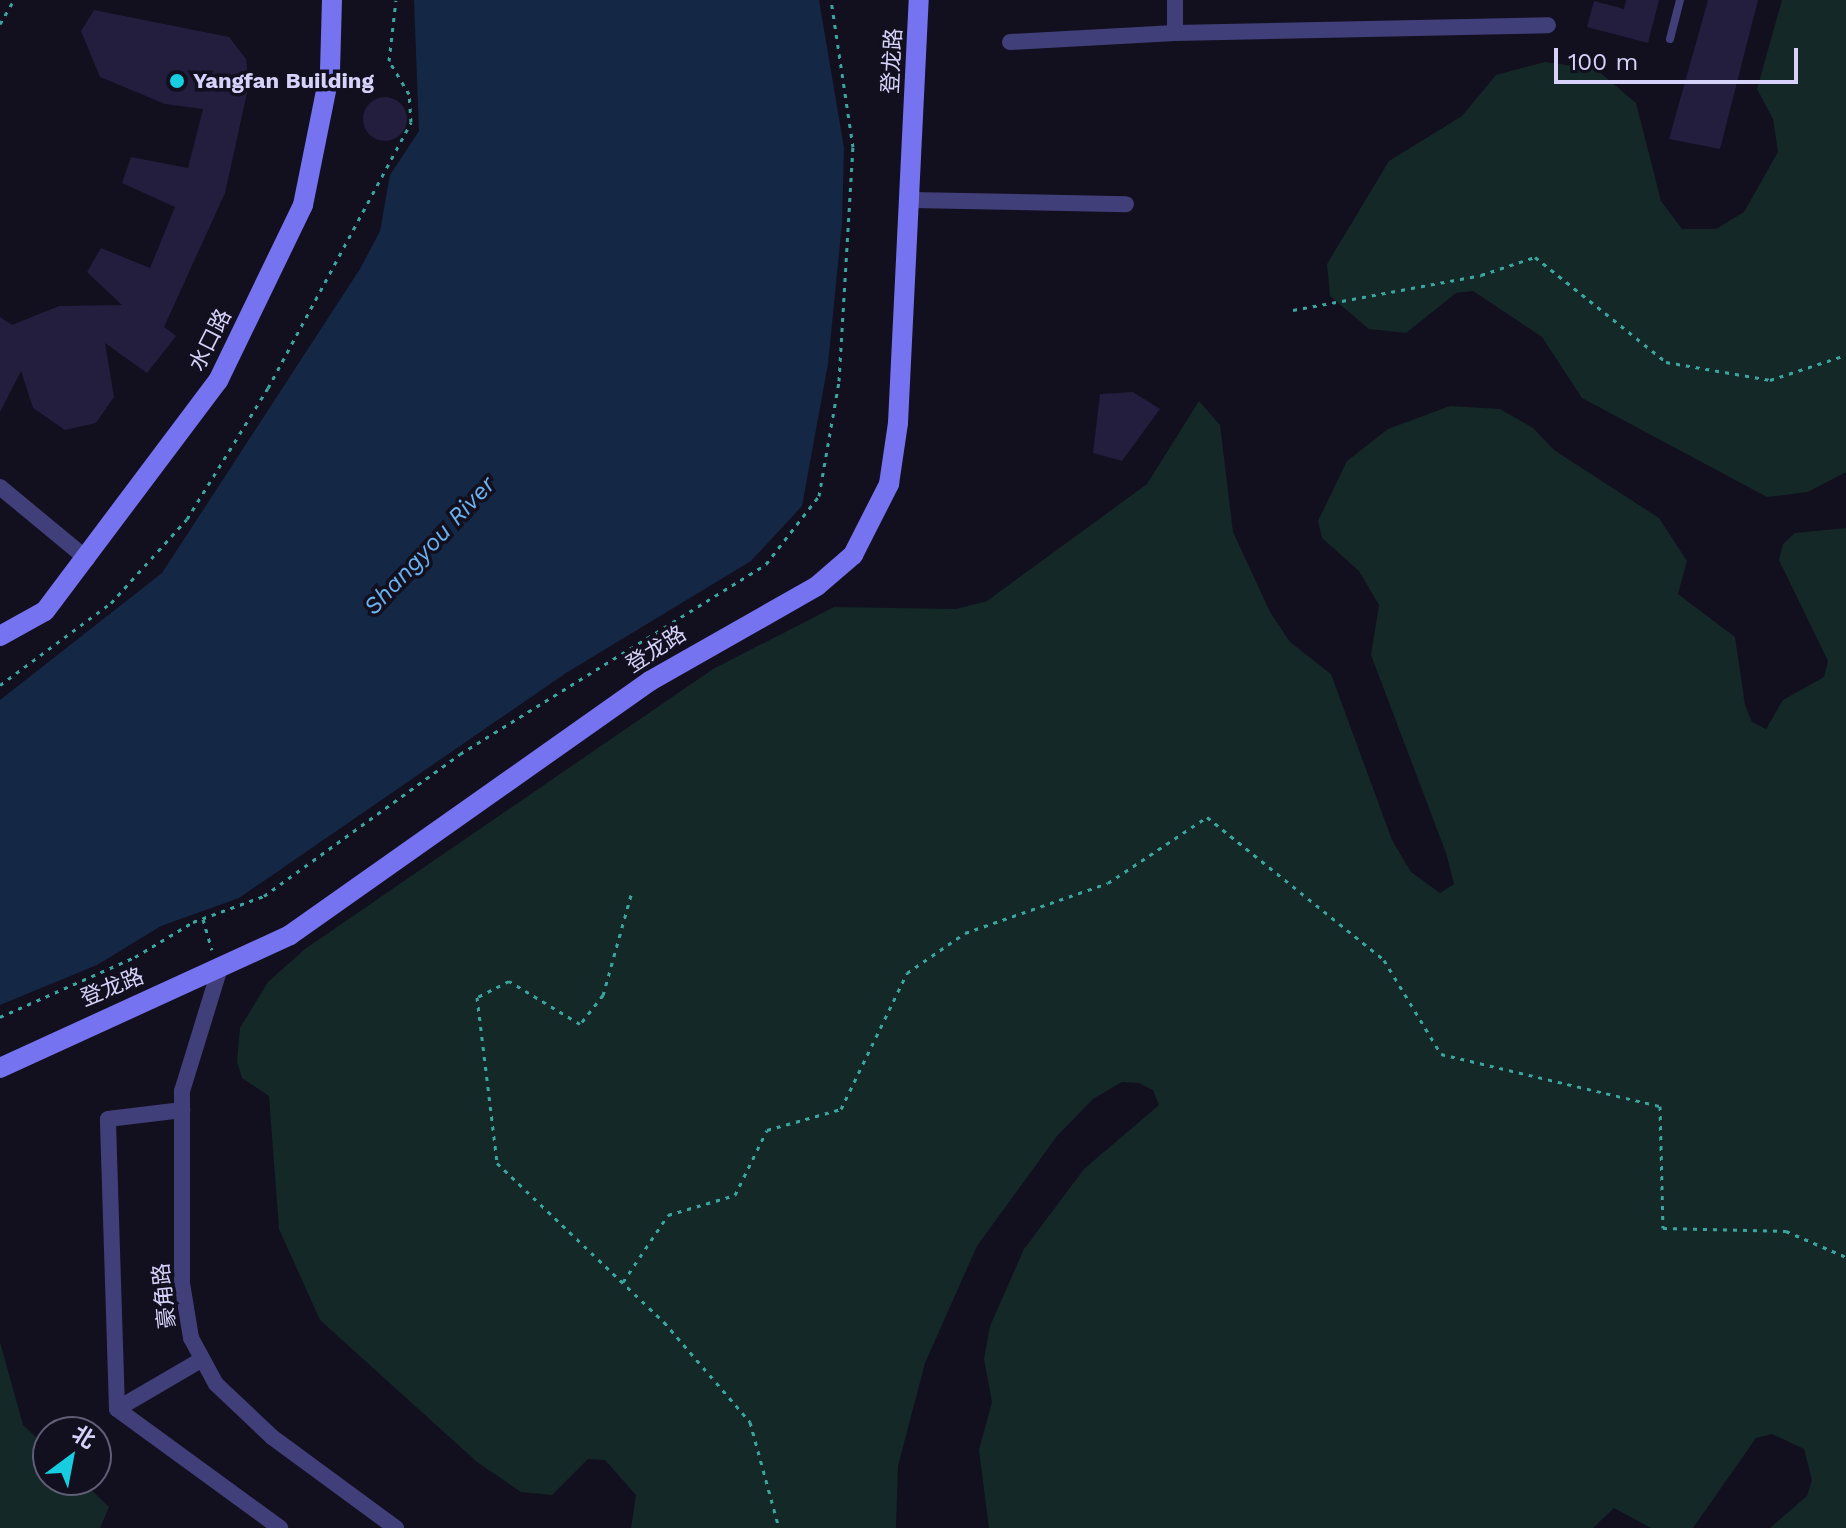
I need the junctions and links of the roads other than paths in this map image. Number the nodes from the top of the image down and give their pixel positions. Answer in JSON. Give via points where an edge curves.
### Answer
{"nodes":[{"id":1,"x":332,"y":0,"type":"edge"},
{"id":2,"x":919,"y":0,"type":"edge"},
{"id":3,"x":1175,"y":0,"type":"edge"},
{"id":4,"x":1680,"y":0,"type":"edge"},
{"id":5,"x":1548,"y":25,"type":"dead end"},
{"id":6,"x":1175,"y":33,"type":"junction"},
{"id":7,"x":1670,"y":39,"type":"dead end"},
{"id":8,"x":1010,"y":42,"type":"dead end"},
{"id":9,"x":911,"y":200,"type":"junction"},
{"id":10,"x":1126,"y":204,"type":"dead end"},
{"id":11,"x":0,"y":487,"type":"edge"},
{"id":12,"x":87,"y":559,"type":"junction"},
{"id":13,"x":0,"y":636,"type":"edge"},
{"id":14,"x":217,"y":965,"type":"junction"},
{"id":15,"x":0,"y":1068,"type":"edge"},
{"id":16,"x":182,"y":1110,"type":"junction"},
{"id":17,"x":201,"y":1360,"type":"junction"},
{"id":18,"x":117,"y":1409,"type":"junction"},
{"id":19,"x":280,"y":1528,"type":"edge"},
{"id":20,"x":396,"y":1528,"type":"edge"}],
"edges":[{"from":1,"to":12,"type":"street","name":"水口路","via":[[330,71],[303,205],[218,381]]},
{"from":2,"to":9,"type":"street","name":"登龙路"},
{"from":3,"to":6,"type":"street"},
{"from":4,"to":7,"type":"lane"},
{"from":5,"to":6,"type":"street"},
{"from":6,"to":8,"type":"street"},
{"from":9,"to":10,"type":"street"},
{"from":9,"to":14,"type":"street","name":"登龙路","via":[[889,484],[853,555],[817,586],[650,681],[290,935]]},
{"from":11,"to":12,"type":"street"},
{"from":12,"to":13,"type":"street","name":"水口路","via":[[45,611]]},
{"from":14,"to":15,"type":"street","name":"登龙路","via":[[40,1044]]},
{"from":14,"to":16,"type":"street","name":"豪角路"},
{"from":16,"to":17,"type":"street","name":"豪角路","via":[[182,1283]]},
{"from":16,"to":18,"type":"street","via":[[108,1119]]},
{"from":17,"to":18,"type":"street"},
{"from":17,"to":20,"type":"street","name":"豪角路","via":[[272,1437]]},
{"from":18,"to":19,"type":"street"}]}
